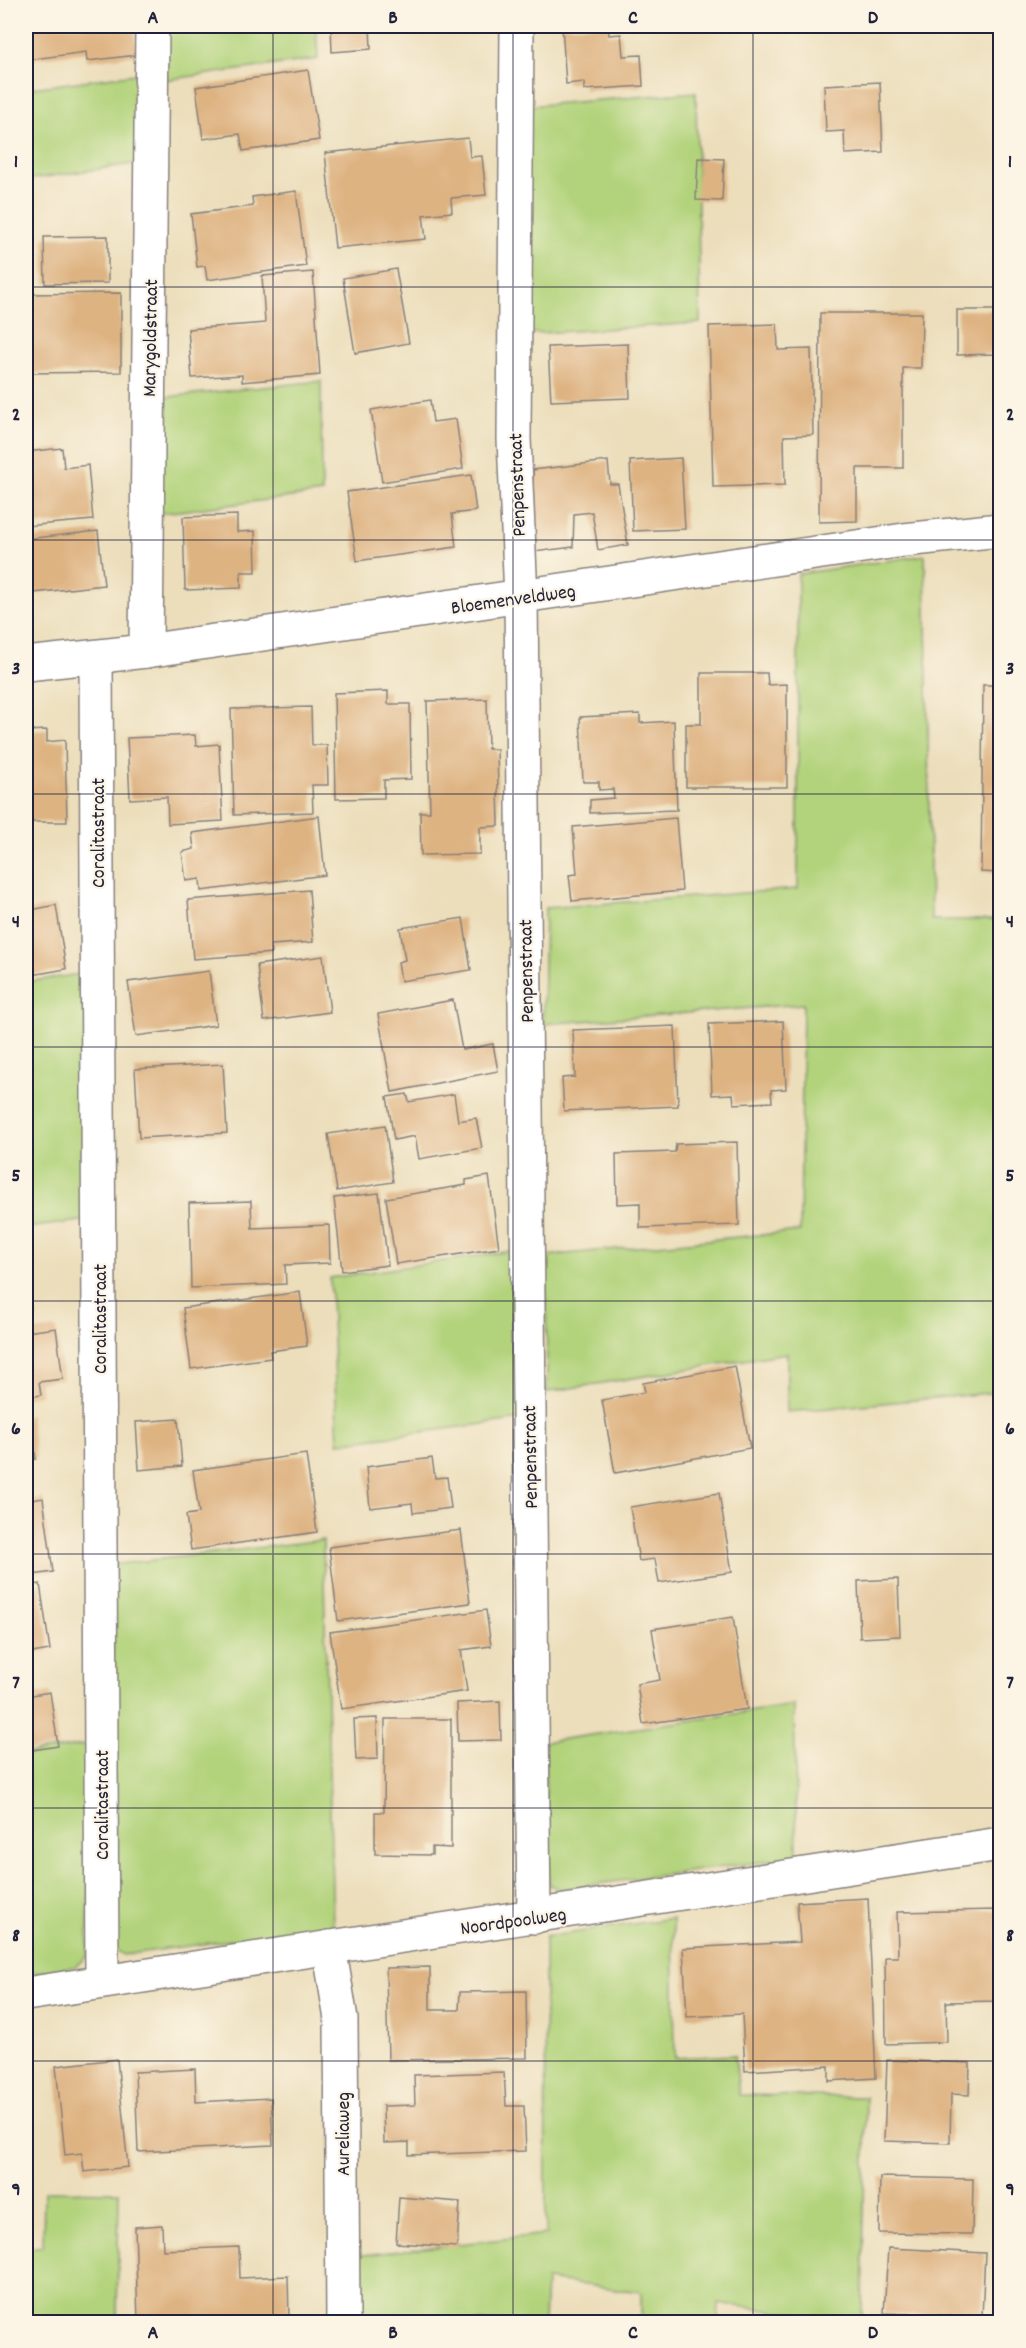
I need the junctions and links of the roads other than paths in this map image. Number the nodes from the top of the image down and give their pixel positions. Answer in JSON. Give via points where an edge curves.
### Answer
{"nodes":[{"id":1,"x":152,"y":26,"type":"edge"},
{"id":2,"x":517,"y":26,"type":"edge"},
{"id":3,"x":1000,"y":530,"type":"edge"},
{"id":4,"x":521,"y":597,"type":"junction"},
{"id":5,"x":146,"y":651,"type":"junction"},
{"id":6,"x":96,"y":657,"type":"junction"},
{"id":7,"x":26,"y":664,"type":"edge"},
{"id":8,"x":1000,"y":1844,"type":"edge"},
{"id":9,"x":534,"y":1917,"type":"junction"},
{"id":10,"x":329,"y":1947,"type":"junction"},
{"id":11,"x":102,"y":1981,"type":"junction"},
{"id":12,"x":26,"y":1994,"type":"edge"},
{"id":13,"x":343,"y":2322,"type":"edge"}],
"edges":[{"from":1,"to":5,"type":"street","name":"Marygoldstraat"},
{"from":2,"to":4,"type":"street","name":"Penpenstraat","via":[[514,439]]},
{"from":3,"to":4,"type":"street","name":"Bloemenveldweg","via":[[904,540]]},
{"from":4,"to":5,"type":"street","name":"Bloemenveldweg"},
{"from":4,"to":9,"type":"street","name":"Penpenstraat"},
{"from":5,"to":6,"type":"street","name":"Bloemenveldweg"},
{"from":6,"to":7,"type":"street","name":"Bloemenveldweg"},
{"from":6,"to":11,"type":"street","name":"Coralitastraat"},
{"from":8,"to":9,"type":"street","name":"Noordpoolweg"},
{"from":9,"to":10,"type":"street","name":"Noordpoolweg"},
{"from":10,"to":11,"type":"street","name":"Noordpoolweg"},
{"from":10,"to":13,"type":"street","name":"Aureliaweg","via":[[342,2019]]},
{"from":11,"to":12,"type":"street","name":"Noordpoolweg"}]}
